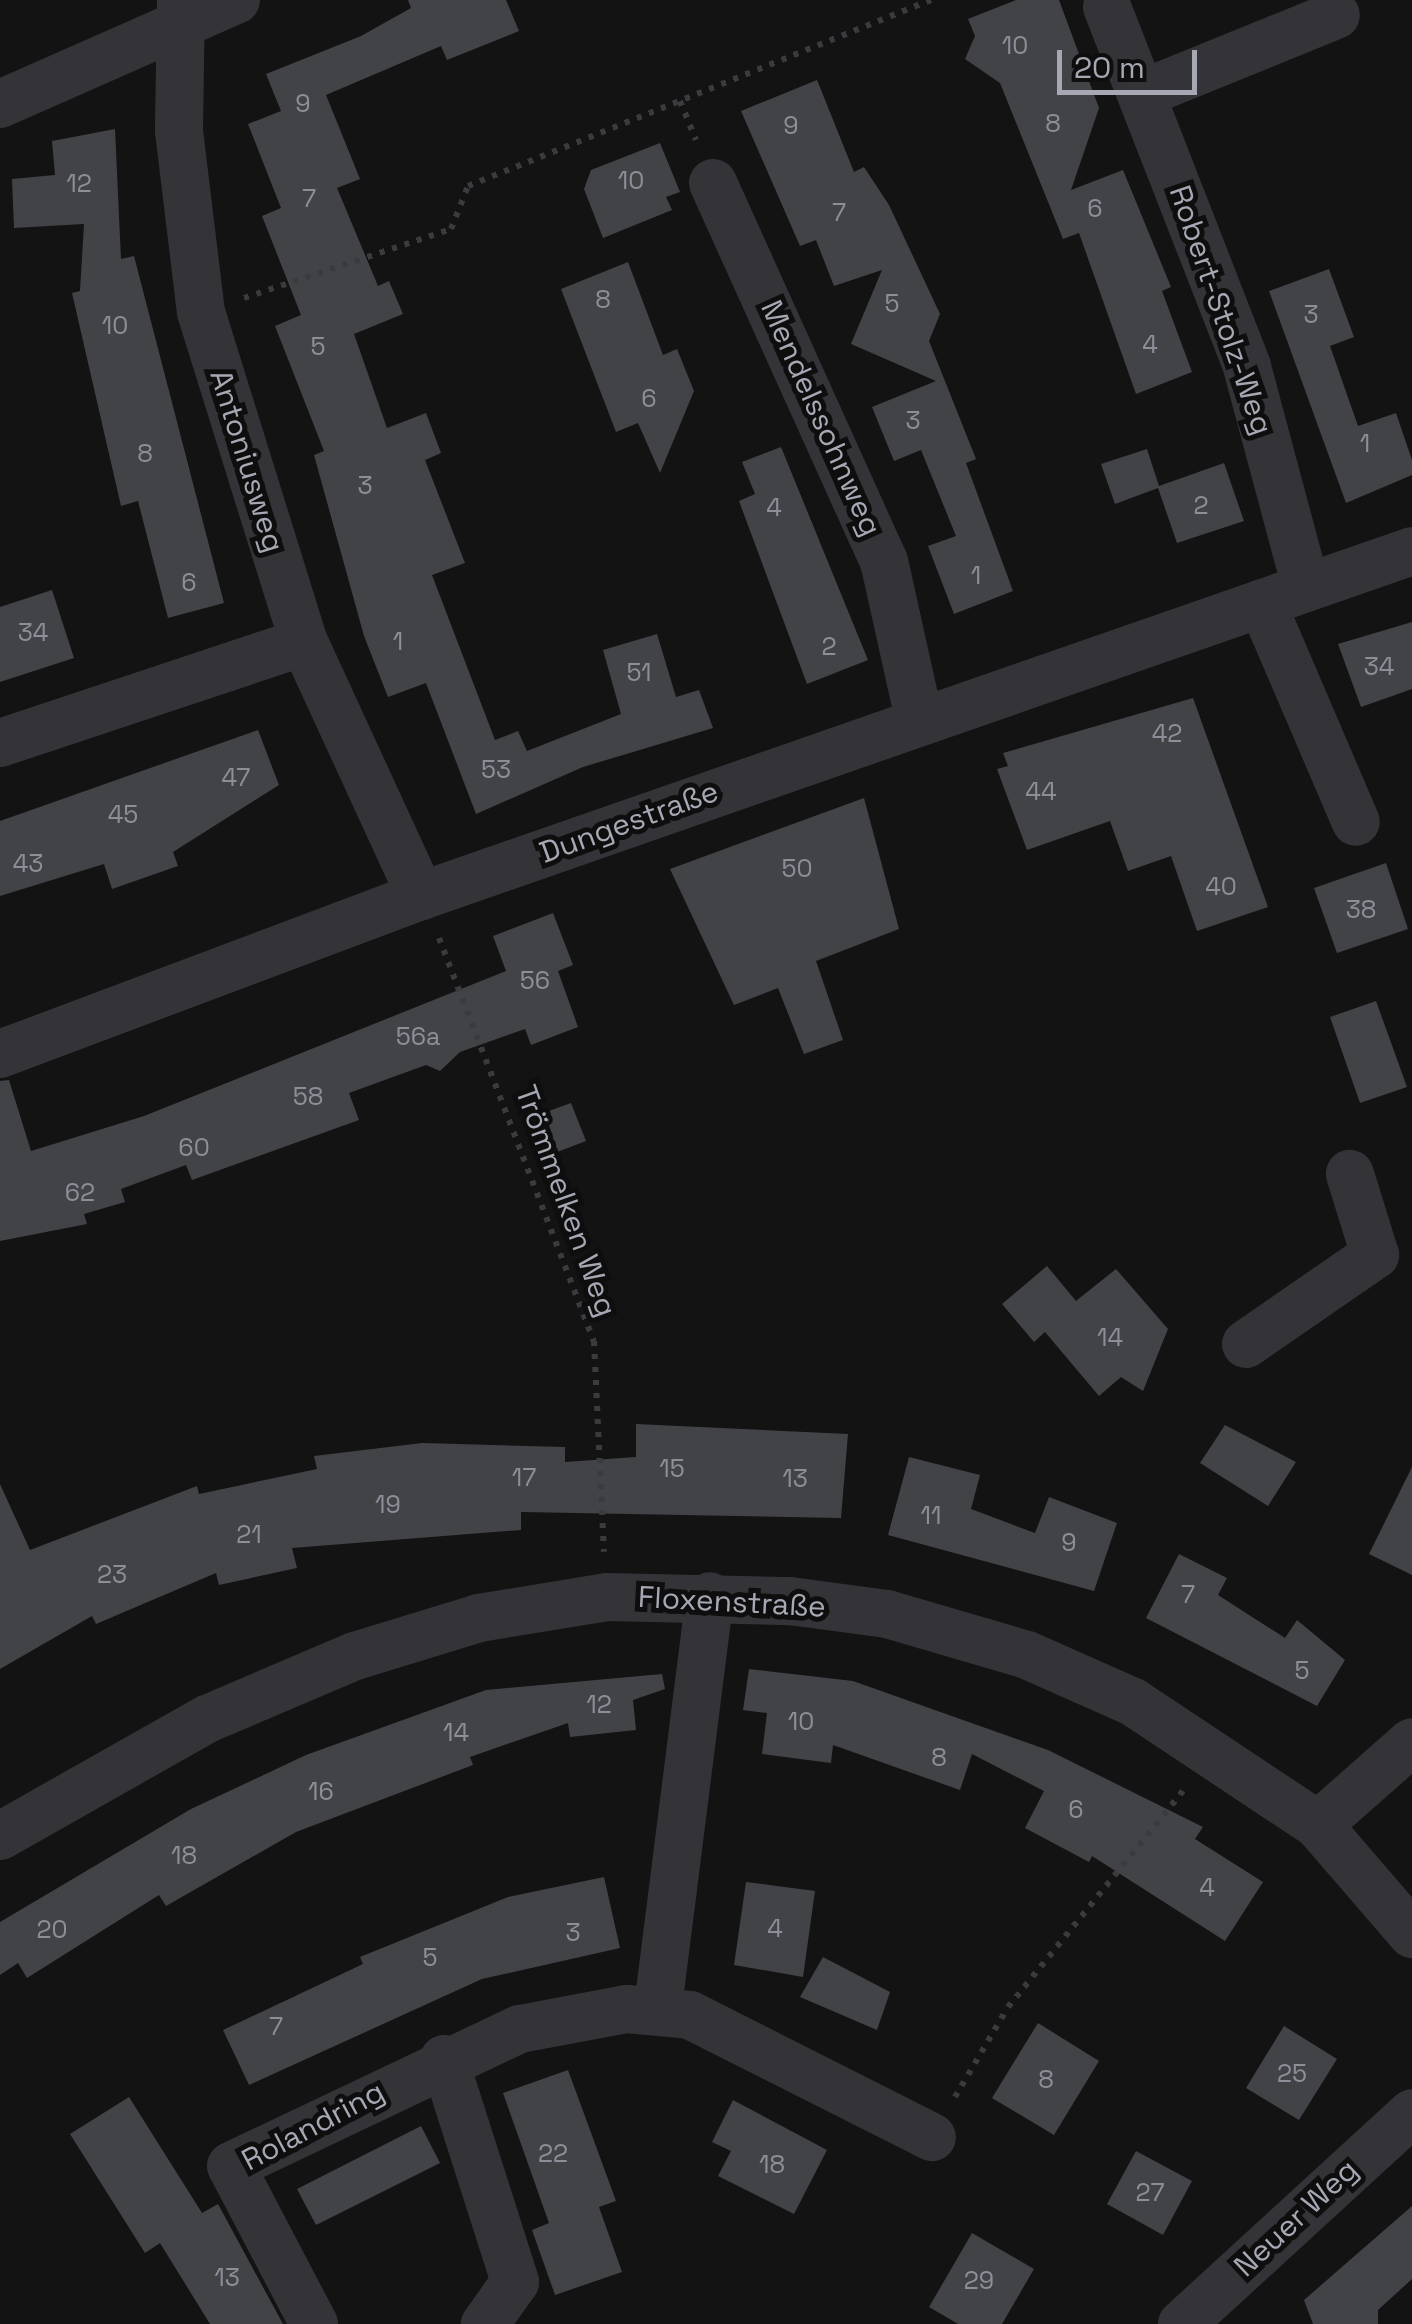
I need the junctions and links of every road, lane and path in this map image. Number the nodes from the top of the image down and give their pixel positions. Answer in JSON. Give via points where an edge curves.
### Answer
{"nodes":[{"id":1,"x":236,"y":0,"type":"edge"},
{"id":2,"x":931,"y":0,"type":"edge"},
{"id":3,"x":1107,"y":7,"type":"dead end"},
{"id":4,"x":181,"y":9,"type":"edge"},
{"id":5,"x":1336,"y":14,"type":"dead end"},
{"id":6,"x":1144,"y":93,"type":"junction"},
{"id":7,"x":0,"y":104,"type":"edge"},
{"id":8,"x":713,"y":183,"type":"dead end"},
{"id":9,"x":201,"y":312,"type":"junction"},
{"id":10,"x":1412,"y":551,"type":"edge"},
{"id":11,"x":1306,"y":587,"type":"junction"},
{"id":12,"x":1262,"y":603,"type":"junction"},
{"id":13,"x":304,"y":642,"type":"junction"},
{"id":14,"x":919,"y":719,"type":"junction"},
{"id":15,"x":0,"y":744,"type":"edge"},
{"id":16,"x":1356,"y":822,"type":"dead end"},
{"id":17,"x":421,"y":896,"type":"junction"},
{"id":18,"x":0,"y":1054,"type":"edge"},
{"id":19,"x":1350,"y":1174,"type":"dead end"},
{"id":20,"x":1394,"y":1263,"type":"edge"},
{"id":21,"x":1246,"y":1344,"type":"dead end"},
{"id":22,"x":710,"y":1596,"type":"junction"},
{"id":23,"x":607,"y":1597,"type":"junction"},
{"id":24,"x":1412,"y":1742,"type":"edge"},
{"id":25,"x":1209,"y":1754,"type":"junction"},
{"id":26,"x":1318,"y":1824,"type":"junction"},
{"id":27,"x":0,"y":1836,"type":"edge"},
{"id":28,"x":1412,"y":1934,"type":"edge"},
{"id":29,"x":658,"y":2007,"type":"junction"},
{"id":30,"x":444,"y":2060,"type":"junction"},
{"id":31,"x":1412,"y":2113,"type":"edge"},
{"id":32,"x":932,"y":2137,"type":"joint"},
{"id":33,"x":314,"y":2324,"type":"edge"},
{"id":34,"x":485,"y":2324,"type":"edge"},
{"id":35,"x":1182,"y":2324,"type":"edge"}],
"edges":[{"from":1,"to":4,"type":"street"},
{"from":2,"to":9,"type":"path","via":[[468,186],[450,229]]},
{"from":3,"to":6,"type":"street","name":"Robert-Stolz-Weg"},
{"from":4,"to":7,"type":"street"},
{"from":4,"to":9,"type":"street","name":"Antoniusweg","via":[[186,231]]},
{"from":5,"to":6,"type":"street"},
{"from":6,"to":11,"type":"street","name":"Robert-Stolz-Weg","via":[[1247,368]]},
{"from":8,"to":14,"type":"street","name":"Mendelssohnweg","via":[[884,561]]},
{"from":9,"to":13,"type":"street","name":"Antoniusweg"},
{"from":10,"to":11,"type":"street","name":"Dungestraße"},
{"from":11,"to":12,"type":"street","name":"Dungestraße"},
{"from":12,"to":14,"type":"street","name":"Dungestraße"},
{"from":12,"to":16,"type":"street"},
{"from":13,"to":15,"type":"street"},
{"from":13,"to":17,"type":"street","name":"Antoniusweg"},
{"from":14,"to":17,"type":"street","name":"Dungestraße"},
{"from":17,"to":18,"type":"street","name":"Dungestraße"},
{"from":17,"to":23,"type":"path","name":"Trömmelken Weg","via":[[594,1341]]},
{"from":19,"to":20,"type":"street"},
{"from":20,"to":21,"type":"street"},
{"from":22,"to":23,"type":"street","name":"Floxenstraße"},
{"from":22,"to":25,"type":"street","name":"Floxenstraße","via":[[887,1614],[1027,1655],[1133,1702]]},
{"from":22,"to":29,"type":"street"},
{"from":23,"to":27,"type":"street","name":"Floxenstraße","via":[[480,1618],[355,1656],[207,1719]]},
{"from":24,"to":26,"type":"street"},
{"from":25,"to":26,"type":"street","name":"Floxenstraße"},
{"from":25,"to":32,"type":"path","via":[[1133,1862],[1008,2007]]},
{"from":26,"to":28,"type":"street","name":"Floxenstraße"},
{"from":29,"to":30,"type":"street","name":"Rolandring","via":[[550,2021]]},
{"from":29,"to":32,"type":"street","name":"Rolandring","via":[[727,2028]]},
{"from":30,"to":33,"type":"street","name":"Rolandring","via":[[231,2166]]},
{"from":30,"to":34,"type":"street","via":[[515,2282]]},
{"from":31,"to":35,"type":"street","name":"Neuer Weg"}]}
